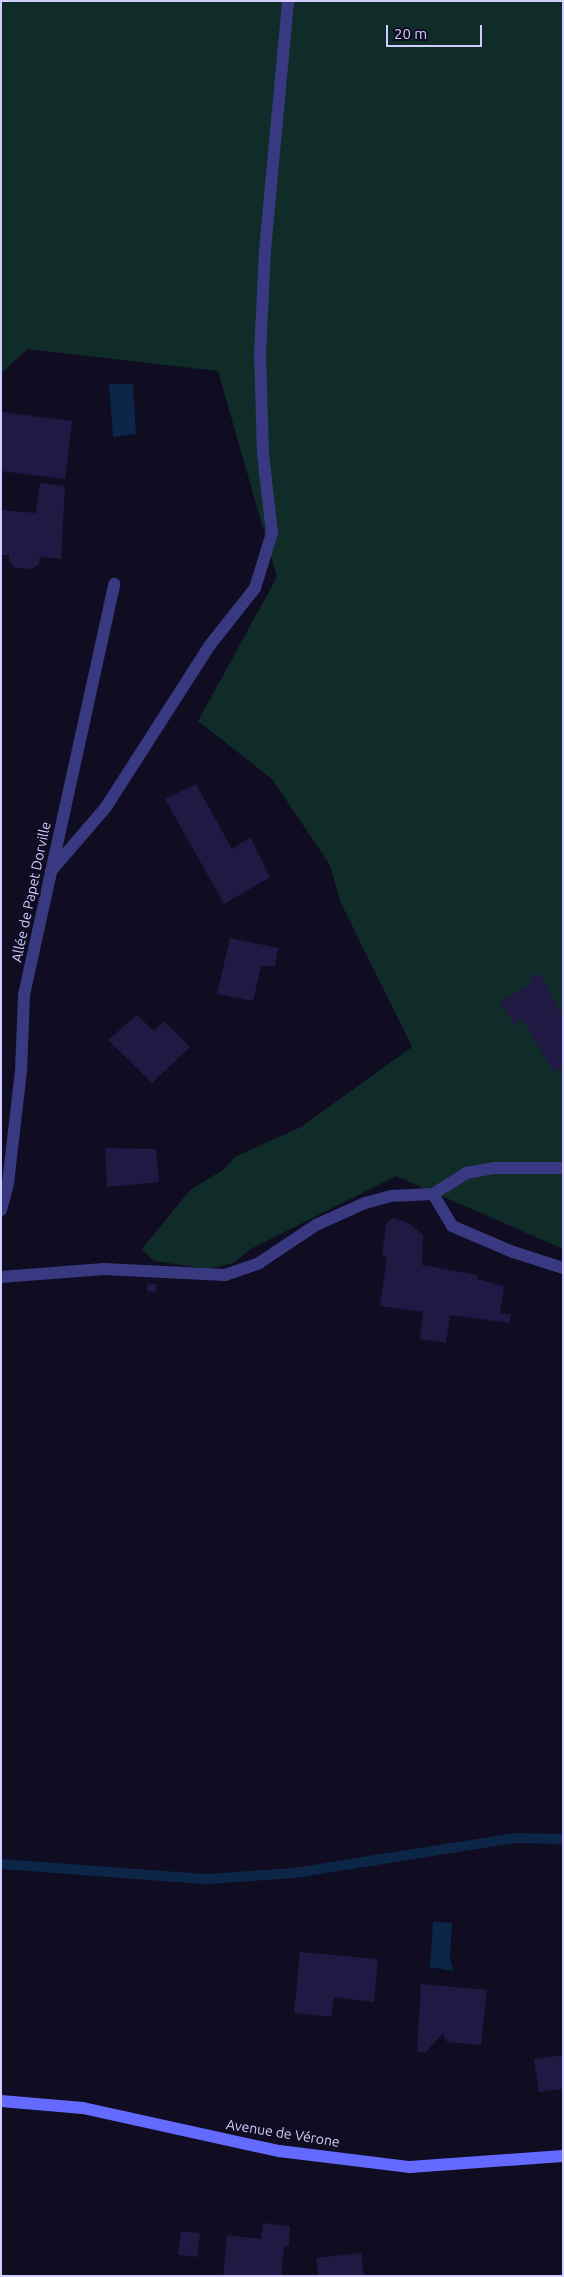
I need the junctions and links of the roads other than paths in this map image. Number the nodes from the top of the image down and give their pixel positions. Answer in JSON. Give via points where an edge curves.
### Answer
{"nodes":[{"id":1,"x":288,"y":1,"type":"edge"},
{"id":2,"x":114,"y":584,"type":"dead end"},
{"id":3,"x":51,"y":871,"type":"junction"},
{"id":4,"x":563,"y":1168,"type":"edge"},
{"id":5,"x":433,"y":1194,"type":"junction"},
{"id":6,"x":1,"y":1210,"type":"edge"},
{"id":7,"x":563,"y":1268,"type":"edge"},
{"id":8,"x":1,"y":1277,"type":"edge"},
{"id":9,"x":1,"y":2101,"type":"edge"},
{"id":10,"x":563,"y":2156,"type":"edge"}],
"edges":[{"from":1,"to":3,"type":"lane","via":[[265,250],[260,355],[263,454],[272,533],[255,588],[210,645],[106,807]]},
{"from":2,"to":3,"type":"lane","name":"Allée de Papet Dorville"},
{"from":3,"to":6,"type":"lane","name":"Allée de Papet Dorville","via":[[24,996],[22,1071],[8,1183]]},
{"from":4,"to":5,"type":"lane","via":[[494,1168],[466,1173]]},
{"from":5,"to":7,"type":"lane","via":[[452,1226],[512,1252]]},
{"from":5,"to":8,"type":"lane","via":[[391,1196],[364,1203],[316,1225],[259,1263],[224,1275],[104,1269]]},
{"from":9,"to":10,"type":"main road","name":"Avenue de Vérone","via":[[82,2108],[279,2151],[410,2167]]}]}
